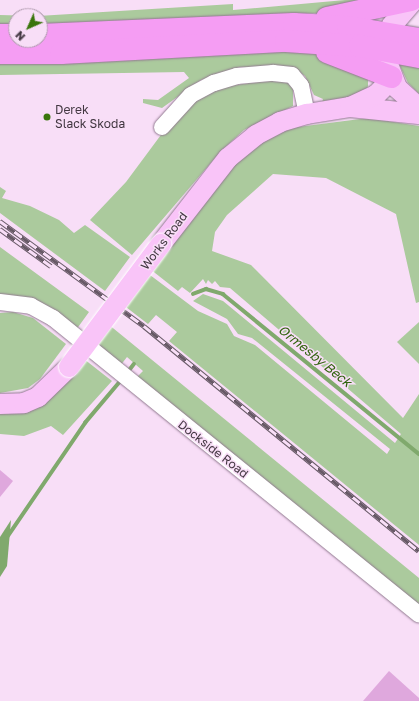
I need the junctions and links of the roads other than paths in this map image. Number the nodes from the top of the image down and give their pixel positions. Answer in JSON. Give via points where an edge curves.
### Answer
{"nodes":[{"id":1,"x":411,"y":0,"type":"edge"},
{"id":2,"x":414,"y":0,"type":"edge"},
{"id":3,"x":290,"y":32,"type":"junction"},
{"id":4,"x":48,"y":35,"type":"edge"},
{"id":5,"x":419,"y":40,"type":"edge"},
{"id":6,"x":387,"y":42,"type":"junction"},
{"id":7,"x":0,"y":53,"type":"edge"},
{"id":8,"x":419,"y":57,"type":"edge"},
{"id":9,"x":392,"y":78,"type":"junction"},
{"id":10,"x":350,"y":107,"type":"junction"},
{"id":11,"x":419,"y":108,"type":"edge"},
{"id":12,"x":307,"y":114,"type":"junction"},
{"id":13,"x":419,"y":114,"type":"edge"},
{"id":14,"x":162,"y":127,"type":"dead end"},
{"id":15,"x":0,"y":302,"type":"edge"},
{"id":16,"x":0,"y":404,"type":"edge"},
{"id":17,"x":419,"y":614,"type":"edge"}],
"edges":[{"from":1,"to":3,"type":"highway"},
{"from":2,"to":6,"type":"main road","via":[[397,17]]},
{"from":3,"to":4,"type":"highway"},
{"from":3,"to":6,"type":"highway"},
{"from":3,"to":7,"type":"highway","via":[[61,53]]},
{"from":3,"to":9,"type":"highway"},
{"from":5,"to":6,"type":"highway"},
{"from":6,"to":8,"type":"highway"},
{"from":6,"to":9,"type":"main road"},
{"from":9,"to":10,"type":"main road","name":"Works Road","via":[[376,95]]},
{"from":9,"to":11,"type":"main road","via":[[404,96]]},
{"from":10,"to":12,"type":"main road","name":"Works Road"},
{"from":10,"to":13,"type":"main road","name":"Works Road"},
{"from":12,"to":14,"type":"street","via":[[301,86],[292,75],[272,73],[237,76],[214,83],[191,95]]},
{"from":12,"to":16,"type":"main road","name":"Works Road","bridge":true,"via":[[280,122],[256,135],[237,151],[161,244],[69,367],[38,398],[24,403]]},
{"from":15,"to":17,"type":"street","name":"Dockside Road","via":[[31,306],[53,318]]}]}
